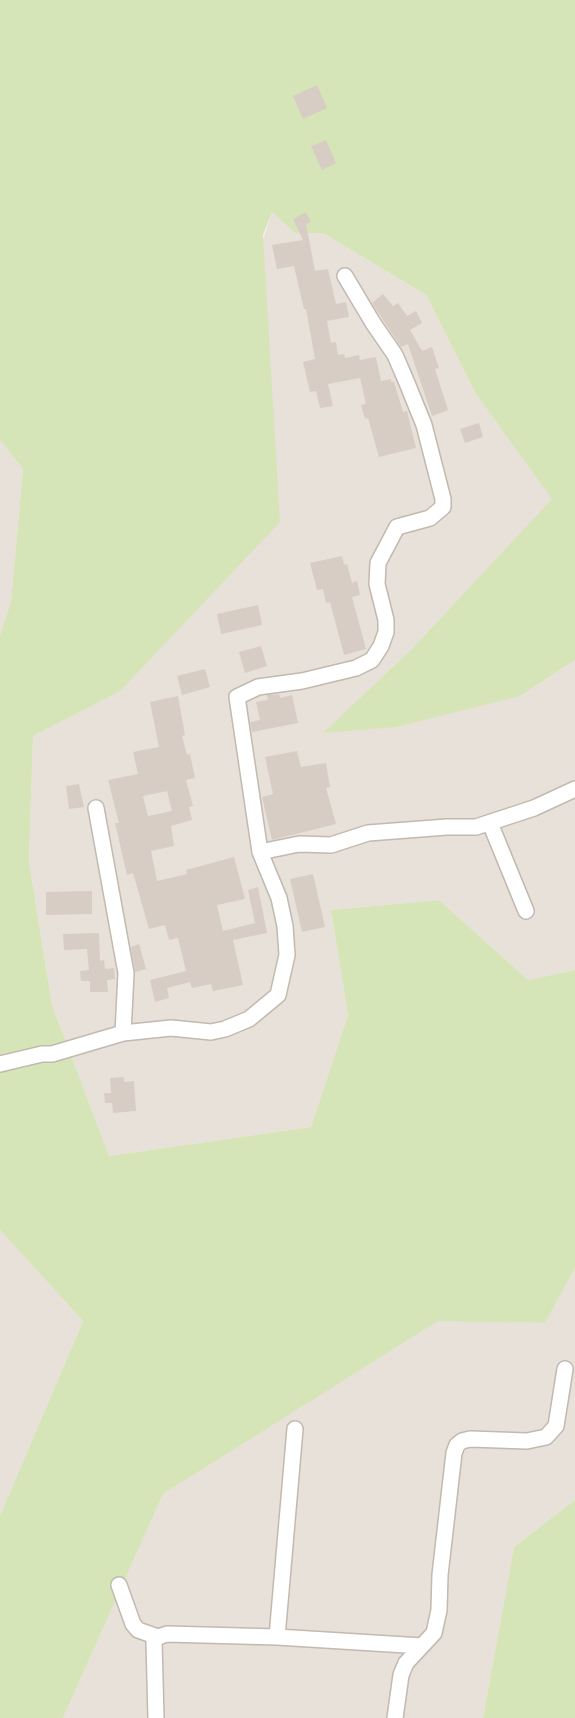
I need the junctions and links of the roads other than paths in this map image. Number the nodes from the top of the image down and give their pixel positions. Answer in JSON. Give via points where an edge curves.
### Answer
{"nodes":[{"id":1,"x":345,"y":276,"type":"dead end"},
{"id":2,"x":575,"y":789,"type":"edge"},
{"id":3,"x":96,"y":808,"type":"dead end"},
{"id":4,"x":490,"y":823,"type":"junction"},
{"id":5,"x":260,"y":852,"type":"junction"},
{"id":6,"x":526,"y":911,"type":"dead end"},
{"id":7,"x":122,"y":1033,"type":"junction"},
{"id":8,"x":0,"y":1064,"type":"edge"},
{"id":9,"x":565,"y":1368,"type":"dead end"},
{"id":10,"x":295,"y":1429,"type":"dead end"},
{"id":11,"x":119,"y":1585,"type":"dead end"},
{"id":12,"x":158,"y":1637,"type":"junction"},
{"id":13,"x":277,"y":1638,"type":"junction"},
{"id":14,"x":422,"y":1646,"type":"junction"},
{"id":15,"x":156,"y":1718,"type":"edge"},
{"id":16,"x":395,"y":1718,"type":"edge"}],
"edges":[{"from":1,"to":5,"type":"street","via":[[395,355],[407,383],[424,425],[443,507],[430,518],[397,527],[378,563],[377,584],[386,632],[382,646],[372,660],[356,668],[302,681],[258,687],[237,697]]},
{"from":2,"to":4,"type":"street"},
{"from":3,"to":7,"type":"street","via":[[126,973]]},
{"from":4,"to":5,"type":"street","via":[[464,829],[447,827],[368,833],[331,845],[299,844]]},
{"from":4,"to":6,"type":"street"},
{"from":5,"to":7,"type":"street","via":[[279,898],[285,926],[287,955],[278,995],[249,1019],[225,1029],[211,1032],[171,1028]]},
{"from":7,"to":8,"type":"street","via":[[52,1054]]},
{"from":9,"to":14,"type":"street","via":[[556,1426],[546,1437],[527,1441],[470,1439],[462,1440],[457,1446],[440,1575],[439,1610],[434,1633]]},
{"from":10,"to":13,"type":"street"},
{"from":11,"to":12,"type":"street","via":[[133,1624],[138,1630]]},
{"from":12,"to":13,"type":"street","via":[[167,1634]]},
{"from":12,"to":15,"type":"street","via":[[154,1642]]},
{"from":13,"to":14,"type":"street"},
{"from":14,"to":16,"type":"street","via":[[406,1663],[401,1675]]}]}
